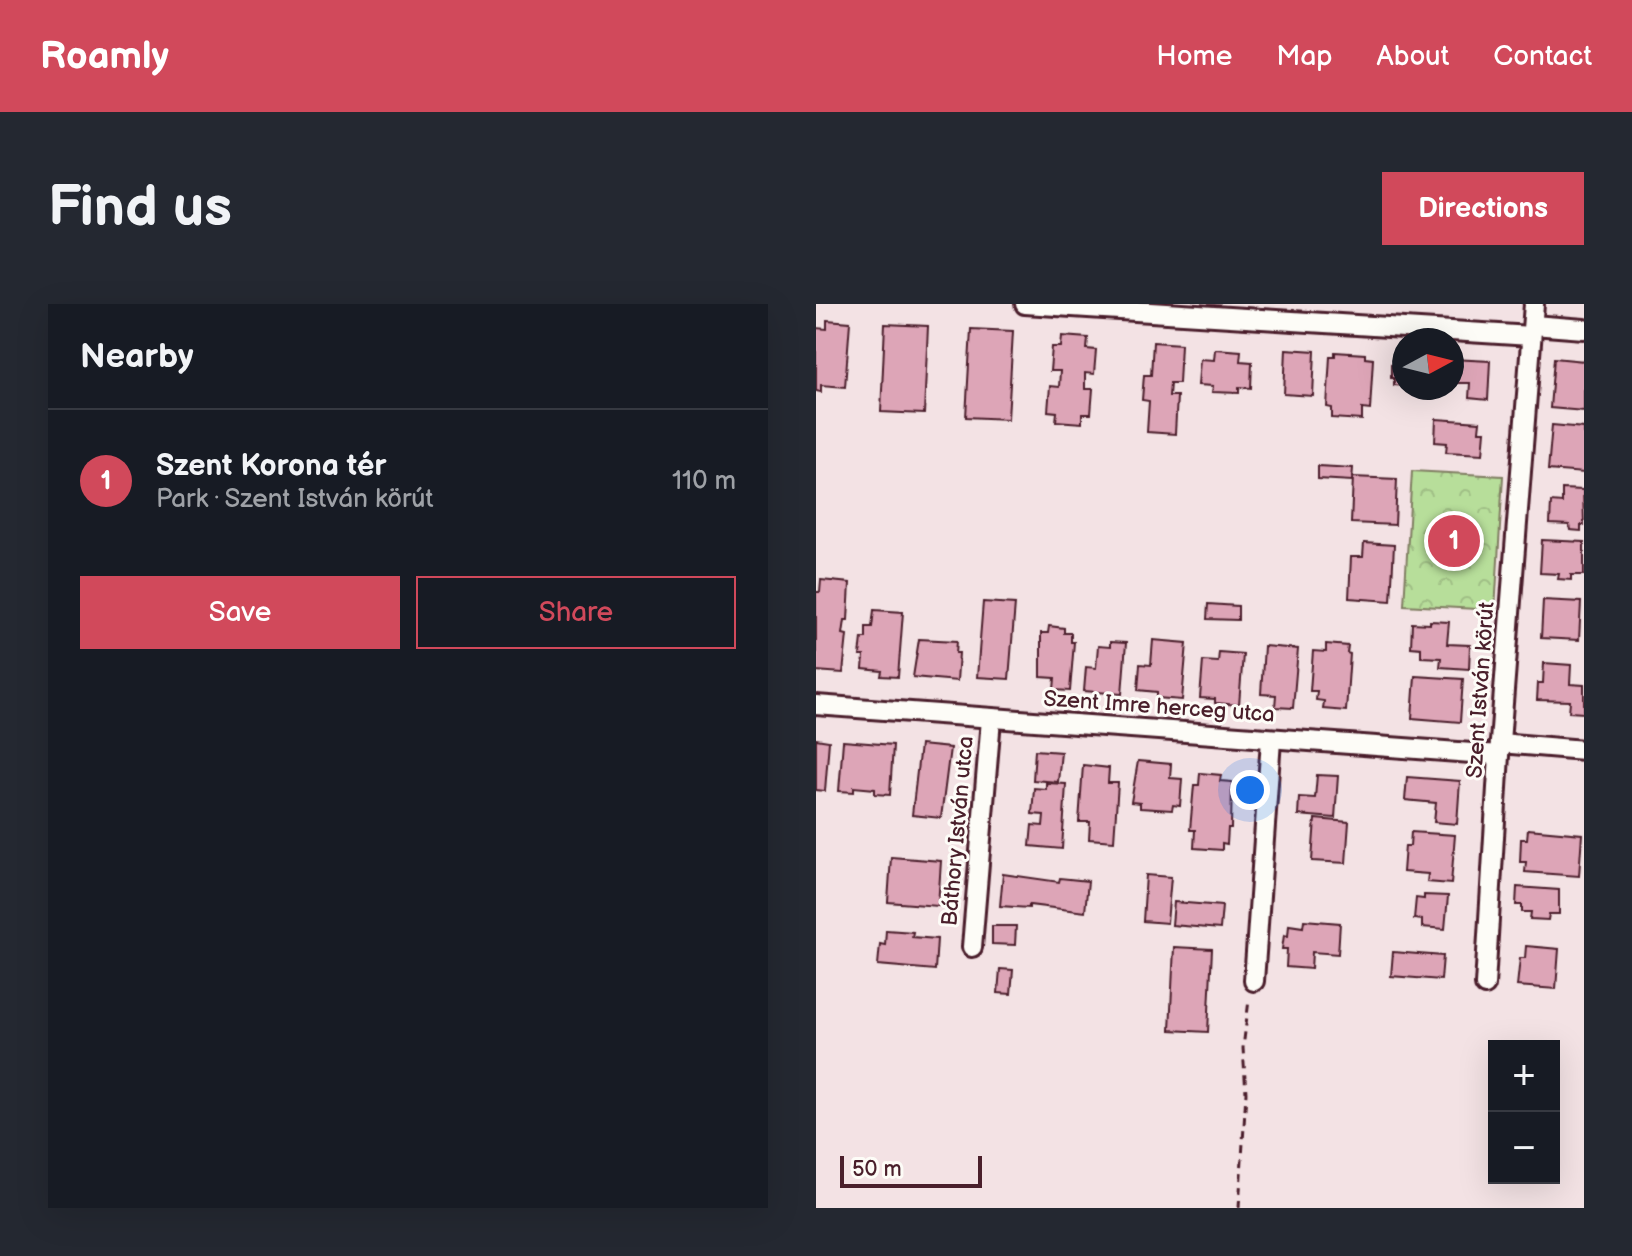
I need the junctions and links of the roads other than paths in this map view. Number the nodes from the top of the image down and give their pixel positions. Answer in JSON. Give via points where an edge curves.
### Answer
{"nodes":[{"id":1,"x":1025,"y":304,"type":"edge"},
{"id":2,"x":1534,"y":304,"type":"edge"},
{"id":3,"x":1584,"y":329,"type":"edge"},
{"id":4,"x":1532,"y":331,"type":"junction"},
{"id":5,"x":816,"y":705,"type":"edge"},
{"id":6,"x":991,"y":719,"type":"junction"},
{"id":7,"x":1271,"y":740,"type":"junction"},
{"id":8,"x":1500,"y":749,"type":"junction"},
{"id":9,"x":1584,"y":750,"type":"edge"},
{"id":10,"x":972,"y":947,"type":"dead end"},
{"id":11,"x":1254,"y":981,"type":"road end"},
{"id":12,"x":1485,"y":985,"type":"dead end"}],
"edges":[{"from":1,"to":4,"type":"street"},
{"from":2,"to":4,"type":"street","name":"Szent István körút"},
{"from":3,"to":4,"type":"street"},
{"from":4,"to":8,"type":"street","name":"Szent István körút"},
{"from":5,"to":6,"type":"street","name":"Szent Imre herceg utca"},
{"from":6,"to":7,"type":"street","name":"Szent Imre herceg utca"},
{"from":6,"to":10,"type":"street","name":"Báthory István utca"},
{"from":7,"to":8,"type":"street","name":"Szent Imre herceg utca"},
{"from":7,"to":11,"type":"street"},
{"from":8,"to":9,"type":"street","name":"Szent Imre herceg utca"},
{"from":8,"to":12,"type":"street","name":"Szent István körút"}]}
